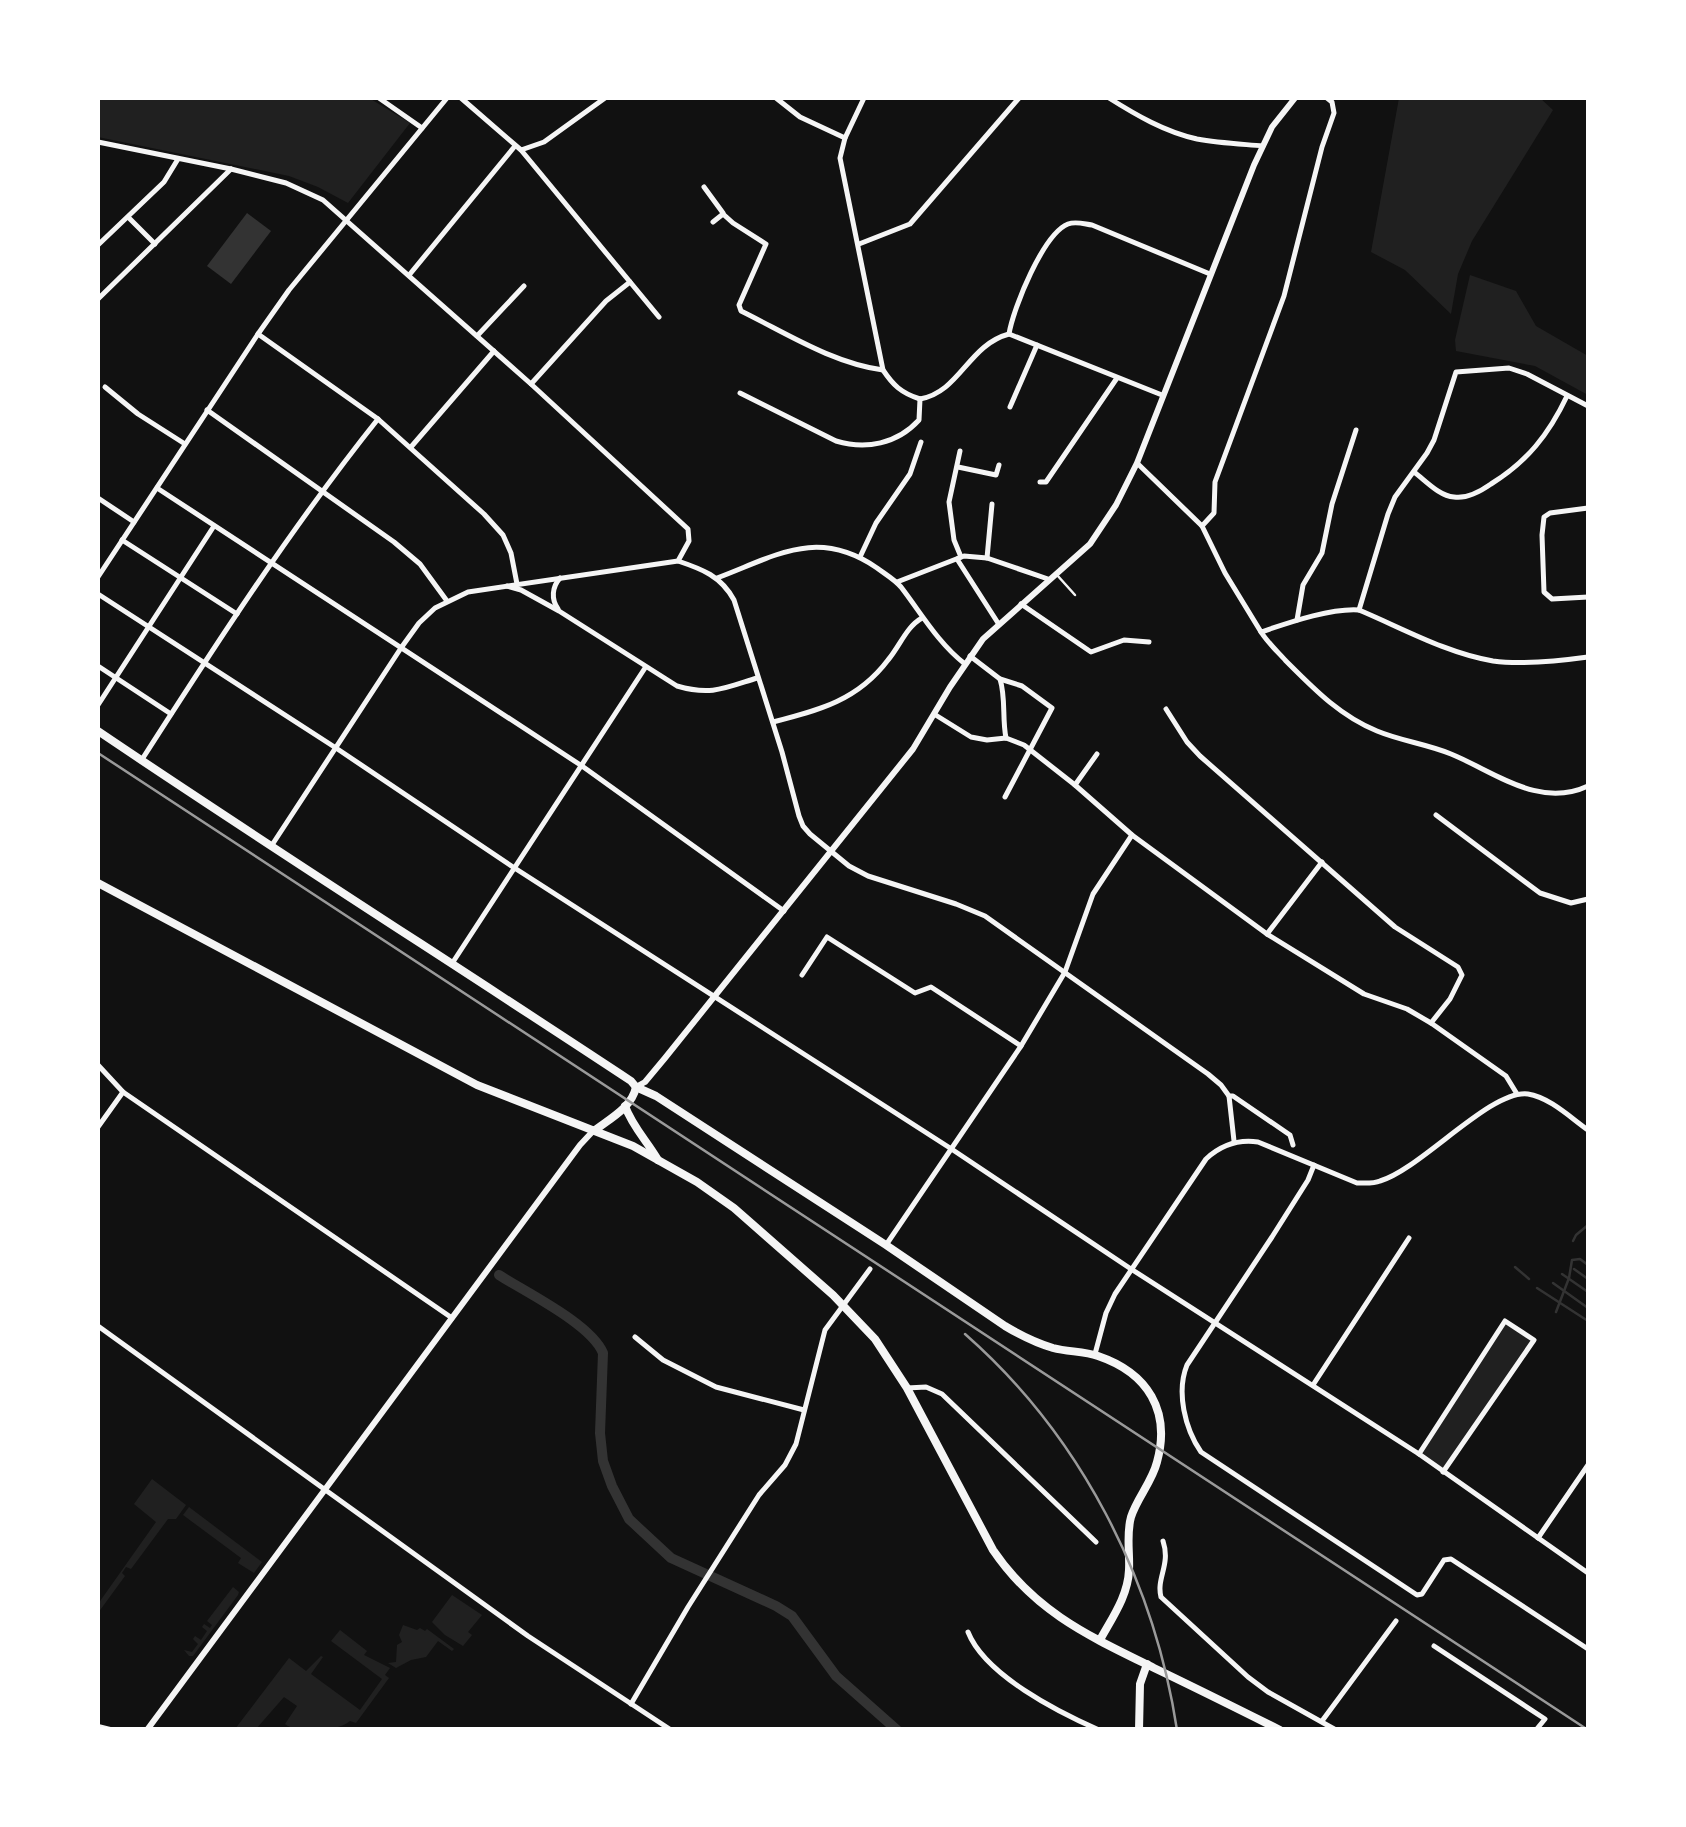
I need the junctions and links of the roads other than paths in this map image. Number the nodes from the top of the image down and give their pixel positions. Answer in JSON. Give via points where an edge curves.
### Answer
{"nodes":[{"id":1,"x":379,"y":98,"type":"edge"},
{"id":2,"x":447,"y":98,"type":"edge"},
{"id":3,"x":461,"y":98,"type":"edge"},
{"id":4,"x":605,"y":98,"type":"edge"},
{"id":5,"x":776,"y":98,"type":"edge"},
{"id":6,"x":864,"y":98,"type":"edge"},
{"id":7,"x":1019,"y":98,"type":"edge"},
{"id":8,"x":1109,"y":98,"type":"edge"},
{"id":9,"x":1295,"y":98,"type":"edge"},
{"id":10,"x":1327,"y":98,"type":"edge"},
{"id":11,"x":422,"y":128,"type":"junction"},
{"id":12,"x":845,"y":138,"type":"junction"},
{"id":13,"x":98,"y":142,"type":"edge"},
{"id":14,"x":1263,"y":146,"type":"junction"},
{"id":15,"x":518,"y":148,"type":"junction"},
{"id":16,"x":178,"y":158,"type":"junction"},
{"id":17,"x":231,"y":169,"type":"junction"},
{"id":18,"x":704,"y":187,"type":"dead end"},
{"id":19,"x":723,"y":214,"type":"junction"},
{"id":20,"x":128,"y":218,"type":"junction"},
{"id":21,"x":347,"y":220,"type":"junction"},
{"id":22,"x":712,"y":222,"type":"dead end"},
{"id":23,"x":155,"y":244,"type":"junction"},
{"id":24,"x":858,"y":244,"type":"junction"},
{"id":25,"x":98,"y":245,"type":"edge"},
{"id":26,"x":410,"y":274,"type":"junction"},
{"id":27,"x":1210,"y":274,"type":"junction"},
{"id":28,"x":630,"y":282,"type":"junction"},
{"id":29,"x":524,"y":286,"type":"dead end"},
{"id":30,"x":98,"y":299,"type":"edge"},
{"id":31,"x":659,"y":317,"type":"dead end"},
{"id":32,"x":258,"y":334,"type":"junction"},
{"id":33,"x":1009,"y":334,"type":"junction"},
{"id":34,"x":477,"y":336,"type":"junction"},
{"id":35,"x":1037,"y":345,"type":"junction"},
{"id":36,"x":494,"y":351,"type":"junction"},
{"id":37,"x":882,"y":370,"type":"junction"},
{"id":38,"x":1117,"y":378,"type":"junction"},
{"id":39,"x":532,"y":384,"type":"junction"},
{"id":40,"x":104,"y":387,"type":"dead end"},
{"id":41,"x":740,"y":393,"type":"dead end"},
{"id":42,"x":1162,"y":395,"type":"junction"},
{"id":43,"x":1568,"y":395,"type":"junction"},
{"id":44,"x":920,"y":399,"type":"junction"},
{"id":45,"x":1588,"y":406,"type":"edge"},
{"id":46,"x":1010,"y":407,"type":"dead end"},
{"id":47,"x":207,"y":410,"type":"junction"},
{"id":48,"x":378,"y":420,"type":"junction"},
{"id":49,"x":1356,"y":430,"type":"dead end"},
{"id":50,"x":921,"y":442,"type":"dead end"},
{"id":51,"x":185,"y":444,"type":"junction"},
{"id":52,"x":411,"y":446,"type":"junction"},
{"id":53,"x":960,"y":451,"type":"dead end"},
{"id":54,"x":1137,"y":463,"type":"junction"},
{"id":55,"x":999,"y":465,"type":"dead end"},
{"id":56,"x":958,"y":467,"type":"junction"},
{"id":57,"x":1414,"y":472,"type":"junction"},
{"id":58,"x":1040,"y":482,"type":"dead end"},
{"id":59,"x":156,"y":488,"type":"junction"},
{"id":60,"x":322,"y":489,"type":"junction"},
{"id":61,"x":98,"y":498,"type":"edge"},
{"id":62,"x":992,"y":504,"type":"dead end"},
{"id":63,"x":1588,"y":508,"type":"edge"},
{"id":64,"x":134,"y":522,"type":"junction"},
{"id":65,"x":214,"y":526,"type":"junction"},
{"id":66,"x":1202,"y":526,"type":"junction"},
{"id":67,"x":122,"y":540,"type":"junction"},
{"id":68,"x":860,"y":557,"type":"junction"},
{"id":69,"x":959,"y":558,"type":"junction"},
{"id":70,"x":987,"y":558,"type":"junction"},
{"id":71,"x":678,"y":561,"type":"junction"},
{"id":72,"x":271,"y":562,"type":"junction"},
{"id":73,"x":562,"y":576,"type":"junction"},
{"id":74,"x":1052,"y":576,"type":"junction"},
{"id":75,"x":98,"y":577,"type":"edge"},
{"id":76,"x":181,"y":578,"type":"junction"},
{"id":77,"x":717,"y":578,"type":"junction"},
{"id":78,"x":897,"y":582,"type":"junction"},
{"id":79,"x":517,"y":584,"type":"junction"},
{"id":80,"x":504,"y":586,"type":"junction"},
{"id":81,"x":98,"y":594,"type":"edge"},
{"id":82,"x":1075,"y":595,"type":"dead end"},
{"id":83,"x":1588,"y":597,"type":"edge"},
{"id":84,"x":447,"y":601,"type":"junction"},
{"id":85,"x":1021,"y":604,"type":"junction"},
{"id":86,"x":1359,"y":610,"type":"junction"},
{"id":87,"x":560,"y":612,"type":"junction"},
{"id":88,"x":237,"y":614,"type":"junction"},
{"id":89,"x":922,"y":618,"type":"junction"},
{"id":90,"x":1297,"y":620,"type":"junction"},
{"id":91,"x":998,"y":623,"type":"junction"},
{"id":92,"x":149,"y":627,"type":"junction"},
{"id":93,"x":1261,"y":632,"type":"junction"},
{"id":94,"x":1149,"y":642,"type":"dead end"},
{"id":95,"x":400,"y":648,"type":"junction"},
{"id":96,"x":1588,"y":657,"type":"edge"},
{"id":97,"x":967,"y":660,"type":"junction"},
{"id":98,"x":205,"y":664,"type":"junction"},
{"id":99,"x":98,"y":666,"type":"edge"},
{"id":100,"x":645,"y":668,"type":"junction"},
{"id":101,"x":116,"y":677,"type":"junction"},
{"id":102,"x":757,"y":678,"type":"junction"},
{"id":103,"x":1000,"y":679,"type":"junction"},
{"id":104,"x":98,"y":706,"type":"edge"},
{"id":105,"x":1166,"y":709,"type":"dead end"},
{"id":106,"x":171,"y":714,"type":"junction"},
{"id":107,"x":934,"y":714,"type":"junction"},
{"id":108,"x":773,"y":722,"type":"junction"},
{"id":109,"x":98,"y":731,"type":"edge"},
{"id":110,"x":1006,"y":738,"type":"junction"},
{"id":111,"x":336,"y":748,"type":"junction"},
{"id":112,"x":1031,"y":750,"type":"junction"},
{"id":113,"x":1097,"y":754,"type":"dead end"},
{"id":114,"x":141,"y":761,"type":"junction"},
{"id":115,"x":582,"y":766,"type":"junction"},
{"id":116,"x":1075,"y":786,"type":"junction"},
{"id":117,"x":1588,"y":786,"type":"edge"},
{"id":118,"x":1005,"y":798,"type":"dead end"},
{"id":119,"x":1436,"y":815,"type":"dead end"},
{"id":120,"x":1132,"y":835,"type":"junction"},
{"id":121,"x":271,"y":847,"type":"junction"},
{"id":122,"x":831,"y":852,"type":"junction"},
{"id":123,"x":1322,"y":862,"type":"junction"},
{"id":124,"x":514,"y":866,"type":"junction"},
{"id":125,"x":98,"y":884,"type":"edge"},
{"id":126,"x":1588,"y":899,"type":"edge"},
{"id":127,"x":784,"y":911,"type":"junction"},
{"id":128,"x":1267,"y":934,"type":"junction"},
{"id":129,"x":452,"y":963,"type":"junction"},
{"id":130,"x":1065,"y":972,"type":"junction"},
{"id":131,"x":802,"y":975,"type":"dead end"},
{"id":132,"x":715,"y":996,"type":"junction"},
{"id":133,"x":1432,"y":1024,"type":"junction"},
{"id":134,"x":1021,"y":1046,"type":"junction"},
{"id":135,"x":98,"y":1065,"type":"edge"},
{"id":136,"x":636,"y":1087,"type":"junction"},
{"id":137,"x":123,"y":1092,"type":"junction"},
{"id":138,"x":1517,"y":1094,"type":"junction"},
{"id":139,"x":1229,"y":1096,"type":"junction"},
{"id":140,"x":625,"y":1106,"type":"junction"},
{"id":141,"x":98,"y":1126,"type":"edge"},
{"id":142,"x":595,"y":1130,"type":"junction"},
{"id":143,"x":1588,"y":1130,"type":"edge"},
{"id":144,"x":1234,"y":1142,"type":"junction"},
{"id":145,"x":1294,"y":1144,"type":"dead end"},
{"id":146,"x":950,"y":1148,"type":"junction"},
{"id":147,"x":658,"y":1160,"type":"junction"},
{"id":148,"x":1314,"y":1165,"type":"junction"},
{"id":149,"x":1409,"y":1238,"type":"dead end"},
{"id":150,"x":886,"y":1245,"type":"junction"},
{"id":151,"x":870,"y":1269,"type":"dead end"},
{"id":152,"x":1131,"y":1270,"type":"junction"},
{"id":153,"x":844,"y":1305,"type":"junction"},
{"id":154,"x":452,"y":1318,"type":"junction"},
{"id":155,"x":1216,"y":1322,"type":"junction"},
{"id":156,"x":98,"y":1326,"type":"edge"},
{"id":157,"x":634,"y":1337,"type":"dead end"},
{"id":158,"x":1094,"y":1354,"type":"junction"},
{"id":159,"x":1313,"y":1385,"type":"junction"},
{"id":160,"x":908,"y":1388,"type":"junction"},
{"id":161,"x":804,"y":1410,"type":"junction"},
{"id":162,"x":1418,"y":1454,"type":"junction"},
{"id":163,"x":1588,"y":1465,"type":"edge"},
{"id":164,"x":1443,"y":1472,"type":"junction"},
{"id":165,"x":326,"y":1490,"type":"junction"},
{"id":166,"x":1538,"y":1538,"type":"junction"},
{"id":167,"x":1162,"y":1541,"type":"dead end"},
{"id":168,"x":1096,"y":1542,"type":"dead end"},
{"id":169,"x":1588,"y":1573,"type":"edge"},
{"id":170,"x":1396,"y":1621,"type":"dead end"},
{"id":171,"x":968,"y":1632,"type":"dead end"},
{"id":172,"x":1100,"y":1640,"type":"junction"},
{"id":173,"x":1434,"y":1646,"type":"dead end"},
{"id":174,"x":1588,"y":1649,"type":"edge"},
{"id":175,"x":1146,"y":1664,"type":"junction"},
{"id":176,"x":631,"y":1704,"type":"junction"},
{"id":177,"x":1322,"y":1722,"type":"junction"},
{"id":178,"x":98,"y":1727,"type":"edge"},
{"id":179,"x":149,"y":1728,"type":"edge"},
{"id":180,"x":110,"y":1730,"type":"edge"},
{"id":181,"x":140,"y":1730,"type":"edge"},
{"id":182,"x":671,"y":1730,"type":"edge"},
{"id":183,"x":1099,"y":1730,"type":"edge"},
{"id":184,"x":1139,"y":1730,"type":"edge"},
{"id":185,"x":1280,"y":1730,"type":"edge"},
{"id":186,"x":1336,"y":1730,"type":"edge"},
{"id":187,"x":1536,"y":1730,"type":"edge"}],
"edges":[{"from":1,"to":11,"type":"street"},
{"from":2,"to":11,"type":"street"},
{"from":3,"to":15,"type":"street"},
{"from":4,"to":15,"type":"street","via":[[544,142]]},
{"from":5,"to":12,"type":"street"},
{"from":6,"to":12,"type":"street"},
{"from":7,"to":24,"type":"street","via":[[910,224]]},
{"from":8,"to":14,"type":"street","via":[[1178,134]]},
{"from":9,"to":14,"type":"street"},
{"from":10,"to":66,"type":"street","via":[[1334,113],[1284,296],[1215,482],[1214,513]]},
{"from":11,"to":21,"type":"street"},
{"from":12,"to":24,"type":"street","via":[[840,158]]},
{"from":13,"to":16,"type":"street"},
{"from":14,"to":27,"type":"street"},
{"from":15,"to":26,"type":"street"},
{"from":15,"to":28,"type":"street"},
{"from":16,"to":17,"type":"street"},
{"from":16,"to":20,"type":"street"},
{"from":17,"to":21,"type":"street","via":[[286,182]]},
{"from":17,"to":23,"type":"street"},
{"from":18,"to":19,"type":"street"},
{"from":19,"to":22,"type":"street"},
{"from":19,"to":37,"type":"street","via":[[766,244],[741,311],[820,350]]},
{"from":20,"to":23,"type":"street"},
{"from":20,"to":25,"type":"street"},
{"from":21,"to":26,"type":"street"},
{"from":21,"to":32,"type":"street"},
{"from":23,"to":30,"type":"street"},
{"from":24,"to":37,"type":"street"},
{"from":26,"to":34,"type":"street"},
{"from":27,"to":33,"type":"street","via":[[1092,226],[1069,223],[1044,250]]},
{"from":27,"to":42,"type":"street"},
{"from":28,"to":31,"type":"street"},
{"from":28,"to":39,"type":"street"},
{"from":29,"to":34,"type":"street"},
{"from":32,"to":47,"type":"street"},
{"from":32,"to":48,"type":"street"},
{"from":33,"to":35,"type":"street"},
{"from":33,"to":44,"type":"street","via":[[985,344],[939,393]]},
{"from":34,"to":36,"type":"street"},
{"from":35,"to":38,"type":"street"},
{"from":35,"to":46,"type":"street"},
{"from":36,"to":39,"type":"street"},
{"from":36,"to":52,"type":"street"},
{"from":37,"to":44,"type":"street","via":[[892,385]]},
{"from":38,"to":42,"type":"street"},
{"from":38,"to":58,"type":"street"},
{"from":39,"to":71,"type":"street","via":[[688,530]]},
{"from":40,"to":51,"type":"street"},
{"from":41,"to":44,"type":"street","via":[[811,429],[866,446],[911,429],[919,420]]},
{"from":42,"to":54,"type":"street"},
{"from":43,"to":45,"type":"street"},
{"from":43,"to":57,"type":"street","via":[[1528,456],[1473,494],[1454,498]]},
{"from":43,"to":57,"type":"street","via":[[1509,368],[1456,372],[1434,440]]},
{"from":47,"to":51,"type":"street"},
{"from":47,"to":60,"type":"street"},
{"from":48,"to":52,"type":"street"},
{"from":48,"to":60,"type":"street"},
{"from":49,"to":90,"type":"street","via":[[1322,553],[1302,585]]},
{"from":50,"to":68,"type":"street","via":[[910,474]]},
{"from":51,"to":59,"type":"street"},
{"from":52,"to":79,"type":"street","via":[[504,535]]},
{"from":53,"to":56,"type":"street"},
{"from":54,"to":66,"type":"street"},
{"from":54,"to":74,"type":"street","via":[[1103,527]]},
{"from":55,"to":56,"type":"street","via":[[996,476]]},
{"from":56,"to":69,"type":"street","via":[[949,502]]},
{"from":57,"to":86,"type":"street","via":[[1388,514]]},
{"from":59,"to":64,"type":"street"},
{"from":59,"to":65,"type":"street"},
{"from":60,"to":72,"type":"street"},
{"from":60,"to":84,"type":"street","via":[[420,564]]},
{"from":61,"to":64,"type":"street"},
{"from":62,"to":70,"type":"street"},
{"from":63,"to":83,"type":"street","via":[[1550,512],[1542,534],[1544,592],[1552,599]]},
{"from":64,"to":67,"type":"street"},
{"from":65,"to":72,"type":"street"},
{"from":65,"to":76,"type":"street"},
{"from":66,"to":93,"type":"street"},
{"from":67,"to":75,"type":"street"},
{"from":67,"to":76,"type":"street"},
{"from":68,"to":77,"type":"street","via":[[810,546]]},
{"from":68,"to":78,"type":"street"},
{"from":69,"to":70,"type":"street"},
{"from":69,"to":78,"type":"street"},
{"from":69,"to":91,"type":"street"},
{"from":70,"to":74,"type":"street"},
{"from":71,"to":73,"type":"street"},
{"from":71,"to":77,"type":"street"},
{"from":72,"to":88,"type":"street"},
{"from":72,"to":95,"type":"street"},
{"from":73,"to":79,"type":"street"},
{"from":73,"to":87,"type":"street","via":[[552,594]]},
{"from":74,"to":82,"type":"lane"},
{"from":74,"to":85,"type":"street"},
{"from":76,"to":88,"type":"street"},
{"from":76,"to":92,"type":"street"},
{"from":77,"to":102,"type":"street","via":[[734,600]]},
{"from":78,"to":89,"type":"street"},
{"from":79,"to":80,"type":"street"},
{"from":80,"to":84,"type":"street"},
{"from":80,"to":87,"type":"street"},
{"from":81,"to":92,"type":"street"},
{"from":84,"to":95,"type":"street"},
{"from":85,"to":91,"type":"street"},
{"from":85,"to":94,"type":"street","via":[[1090,652],[1124,640]]},
{"from":86,"to":90,"type":"street"},
{"from":86,"to":96,"type":"street","via":[[1489,660]]},
{"from":87,"to":100,"type":"street"},
{"from":88,"to":98,"type":"street"},
{"from":89,"to":97,"type":"street"},
{"from":89,"to":108,"type":"street","via":[[860,689],[841,702]]},
{"from":90,"to":93,"type":"street"},
{"from":91,"to":97,"type":"street"},
{"from":92,"to":98,"type":"street"},
{"from":92,"to":101,"type":"street"},
{"from":93,"to":117,"type":"street","via":[[1330,704],[1378,732],[1448,753],[1520,788],[1552,794]]},
{"from":95,"to":111,"type":"street"},
{"from":95,"to":115,"type":"street"},
{"from":97,"to":103,"type":"street"},
{"from":97,"to":107,"type":"street"},
{"from":98,"to":106,"type":"street"},
{"from":98,"to":111,"type":"street"},
{"from":99,"to":101,"type":"street"},
{"from":100,"to":102,"type":"street","via":[[698,692]]},
{"from":100,"to":115,"type":"street"},
{"from":101,"to":104,"type":"street"},
{"from":101,"to":106,"type":"street"},
{"from":102,"to":108,"type":"street"},
{"from":103,"to":110,"type":"street"},
{"from":103,"to":112,"type":"street","via":[[1052,708]]},
{"from":105,"to":123,"type":"street","via":[[1200,756]]},
{"from":106,"to":114,"type":"street"},
{"from":107,"to":110,"type":"street","via":[[971,737]]},
{"from":107,"to":122,"type":"street"},
{"from":108,"to":122,"type":"street","via":[[803,826]]},
{"from":109,"to":114,"type":"main road"},
{"from":110,"to":112,"type":"street"},
{"from":111,"to":121,"type":"street"},
{"from":111,"to":124,"type":"street"},
{"from":112,"to":116,"type":"street"},
{"from":112,"to":118,"type":"street"},
{"from":113,"to":116,"type":"street"},
{"from":114,"to":121,"type":"main road"},
{"from":115,"to":124,"type":"street"},
{"from":115,"to":127,"type":"street"},
{"from":116,"to":120,"type":"street"},
{"from":119,"to":126,"type":"street","via":[[1540,893],[1570,903]]},
{"from":120,"to":128,"type":"street"},
{"from":120,"to":130,"type":"street","via":[[1092,894]]},
{"from":121,"to":129,"type":"main road"},
{"from":122,"to":127,"type":"street"},
{"from":122,"to":130,"type":"street","via":[[868,876],[985,916]]},
{"from":123,"to":128,"type":"street"},
{"from":123,"to":133,"type":"street","via":[[1396,928],[1458,967],[1462,975]]},
{"from":124,"to":129,"type":"street"},
{"from":124,"to":132,"type":"street"},
{"from":125,"to":142,"type":"main road","via":[[477,1085]]},
{"from":127,"to":132,"type":"street"},
{"from":128,"to":133,"type":"street","via":[[1364,994]]},
{"from":129,"to":136,"type":"main road"},
{"from":130,"to":134,"type":"street"},
{"from":130,"to":139,"type":"street"},
{"from":131,"to":134,"type":"street","via":[[827,937],[915,994],[931,987]]},
{"from":132,"to":136,"type":"street"},
{"from":132,"to":146,"type":"street"},
{"from":133,"to":138,"type":"street","via":[[1506,1076]]},
{"from":134,"to":146,"type":"street"},
{"from":135,"to":137,"type":"street"},
{"from":136,"to":140,"type":"main road"},
{"from":136,"to":150,"type":"main road"},
{"from":137,"to":141,"type":"street"},
{"from":137,"to":154,"type":"street"},
{"from":138,"to":143,"type":"street","via":[[1542,1099]]},
{"from":138,"to":148,"type":"street","via":[[1378,1182],[1357,1183]]},
{"from":139,"to":144,"type":"street"},
{"from":139,"to":145,"type":"street"},
{"from":140,"to":142,"type":"main road"},
{"from":140,"to":147,"type":"main road"},
{"from":142,"to":147,"type":"main road"},
{"from":142,"to":154,"type":"street"},
{"from":144,"to":148,"type":"street","via":[[1272,1146]]},
{"from":144,"to":152,"type":"street","via":[[1206,1159]]},
{"from":146,"to":150,"type":"street"},
{"from":146,"to":152,"type":"street"},
{"from":147,"to":153,"type":"main road","via":[[748,1218]]},
{"from":148,"to":155,"type":"street"},
{"from":149,"to":159,"type":"street"},
{"from":150,"to":158,"type":"main road","via":[[1026,1338]]},
{"from":151,"to":153,"type":"street"},
{"from":152,"to":155,"type":"street"},
{"from":152,"to":158,"type":"street","via":[[1106,1312]]},
{"from":153,"to":160,"type":"main road","via":[[876,1338]]},
{"from":153,"to":161,"type":"street","via":[[825,1330]]},
{"from":154,"to":165,"type":"street"},
{"from":155,"to":159,"type":"street"},
{"from":155,"to":174,"type":"street","via":[[1182,1383],[1186,1421],[1201,1452],[1418,1595],[1451,1558]]},
{"from":156,"to":165,"type":"street"},
{"from":157,"to":161,"type":"street","via":[[716,1387]]},
{"from":158,"to":172,"type":"main road","via":[[1150,1390],[1162,1439],[1129,1524],[1122,1600]]},
{"from":159,"to":162,"type":"street"},
{"from":160,"to":168,"type":"street","via":[[926,1386],[942,1394]]},
{"from":160,"to":172,"type":"main road","via":[[1003,1564],[1050,1612]]},
{"from":161,"to":176,"type":"street","via":[[796,1444]]},
{"from":162,"to":164,"type":"street"},
{"from":162,"to":164,"type":"street","via":[[1505,1321],[1534,1340]]},
{"from":163,"to":166,"type":"street"},
{"from":164,"to":166,"type":"street"},
{"from":165,"to":176,"type":"street"},
{"from":165,"to":179,"type":"street"},
{"from":166,"to":169,"type":"street"},
{"from":167,"to":177,"type":"street","via":[[1161,1597],[1248,1677]]},
{"from":170,"to":177,"type":"street"},
{"from":171,"to":183,"type":"street","via":[[978,1653],[1031,1696]]},
{"from":172,"to":175,"type":"main road"},
{"from":173,"to":187,"type":"street","via":[[1545,1719]]},
{"from":175,"to":184,"type":"main road"},
{"from":175,"to":185,"type":"main road"},
{"from":176,"to":182,"type":"street"},
{"from":177,"to":186,"type":"street"},
{"from":178,"to":180,"type":"street"},
{"from":179,"to":181,"type":"street"}]}
